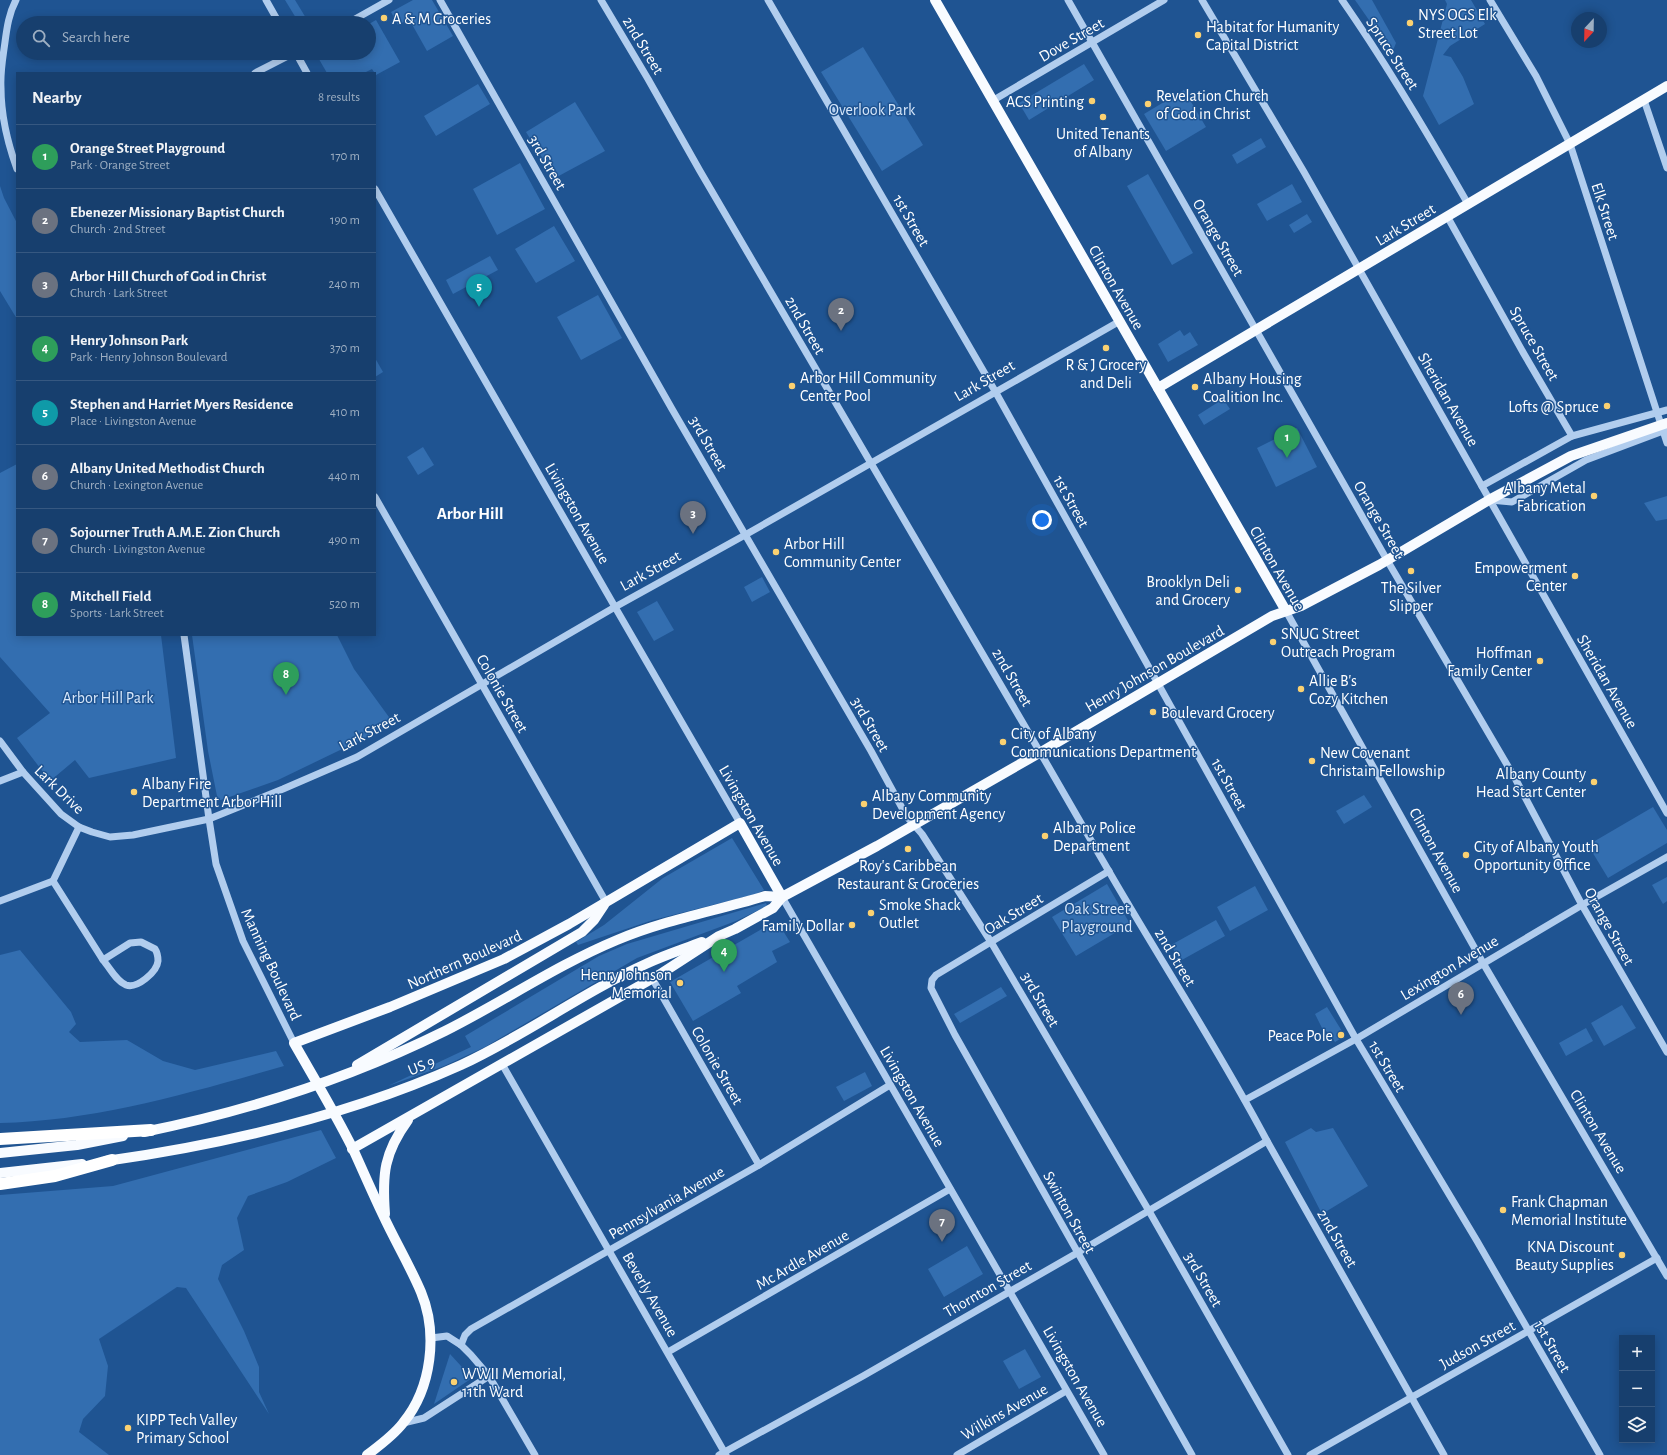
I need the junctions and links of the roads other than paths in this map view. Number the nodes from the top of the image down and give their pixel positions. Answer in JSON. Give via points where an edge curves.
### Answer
{"nodes":[{"id":1,"x":16,"y":0,"type":"edge"},
{"id":2,"x":266,"y":0,"type":"edge"},
{"id":3,"x":389,"y":0,"type":"edge"},
{"id":4,"x":440,"y":0,"type":"edge"},
{"id":5,"x":601,"y":0,"type":"edge"},
{"id":6,"x":768,"y":0,"type":"edge"},
{"id":7,"x":935,"y":0,"type":"edge"},
{"id":8,"x":1068,"y":0,"type":"edge"},
{"id":9,"x":1164,"y":0,"type":"edge"},
{"id":10,"x":1202,"y":0,"type":"edge"},
{"id":11,"x":1342,"y":0,"type":"edge"},
{"id":12,"x":1490,"y":0,"type":"edge"},
{"id":13,"x":275,"y":16,"type":"edge"},
{"id":14,"x":360,"y":16,"type":"edge"},
{"id":15,"x":1092,"y":43,"type":"junction"},
{"id":16,"x":281,"y":60,"type":"edge"},
{"id":17,"x":299,"y":60,"type":"edge"},
{"id":18,"x":257,"y":72,"type":"edge"},
{"id":19,"x":306,"y":72,"type":"edge"},
{"id":20,"x":1667,"y":86,"type":"edge"},
{"id":21,"x":0,"y":88,"type":"edge"},
{"id":22,"x":1644,"y":100,"type":"junction"},
{"id":23,"x":992,"y":101,"type":"junction"},
{"id":24,"x":1570,"y":144,"type":"junction"},
{"id":25,"x":16,"y":166,"type":"edge"},
{"id":26,"x":1667,"y":168,"type":"edge"},
{"id":27,"x":376,"y":191,"type":"edge"},
{"id":28,"x":1468,"y":204,"type":"junction"},
{"id":29,"x":1447,"y":216,"type":"junction"},
{"id":30,"x":1359,"y":270,"type":"junction"},
{"id":31,"x":1120,"y":321,"type":"junction"},
{"id":32,"x":1256,"y":330,"type":"junction"},
{"id":33,"x":1158,"y":388,"type":"junction"},
{"id":34,"x":995,"y":391,"type":"junction"},
{"id":35,"x":1667,"y":410,"type":"edge"},
{"id":36,"x":1657,"y":413,"type":"junction"},
{"id":37,"x":1666,"y":428,"type":"edge"},
{"id":38,"x":1572,"y":436,"type":"junction"},
{"id":39,"x":1667,"y":443,"type":"edge"},
{"id":40,"x":871,"y":463,"type":"junction"},
{"id":41,"x":1482,"y":486,"type":"junction"},
{"id":42,"x":376,"y":499,"type":"edge"},
{"id":43,"x":1490,"y":500,"type":"junction"},
{"id":44,"x":745,"y":535,"type":"junction"},
{"id":45,"x":1387,"y":560,"type":"junction"},
{"id":46,"x":615,"y":607,"type":"junction"},
{"id":47,"x":1286,"y":611,"type":"junction"},
{"id":48,"x":184,"y":636,"type":"edge"},
{"id":49,"x":482,"y":684,"type":"junction"},
{"id":50,"x":1158,"y":684,"type":"junction"},
{"id":51,"x":0,"y":741,"type":"edge"},
{"id":52,"x":1041,"y":752,"type":"junction"},
{"id":53,"x":23,"y":772,"type":"junction"},
{"id":54,"x":0,"y":781,"type":"edge"},
{"id":55,"x":1667,"y":813,"type":"edge"},
{"id":56,"x":209,"y":819,"type":"junction"},
{"id":57,"x":740,"y":823,"type":"junction"},
{"id":58,"x":914,"y":825,"type":"junction"},
{"id":59,"x":79,"y":827,"type":"junction"},
{"id":60,"x":1667,"y":856,"type":"edge"},
{"id":61,"x":1109,"y":871,"type":"junction"},
{"id":62,"x":53,"y":881,"type":"junction"},
{"id":63,"x":782,"y":897,"type":"junction"},
{"id":64,"x":0,"y":901,"type":"edge"},
{"id":65,"x":606,"y":902,"type":"junction"},
{"id":66,"x":1582,"y":905,"type":"junction"},
{"id":67,"x":719,"y":936,"type":"junction"},
{"id":68,"x":991,"y":942,"type":"junction"},
{"id":69,"x":103,"y":960,"type":"junction"},
{"id":70,"x":1482,"y":963,"type":"junction"},
{"id":71,"x":652,"y":978,"type":"junction"},
{"id":72,"x":932,"y":980,"type":"joint"},
{"id":73,"x":1356,"y":1039,"type":"junction"},
{"id":74,"x":294,"y":1043,"type":"junction"},
{"id":75,"x":1667,"y":1052,"type":"edge"},
{"id":76,"x":502,"y":1064,"type":"junction"},
{"id":77,"x":338,"y":1077,"type":"junction"},
{"id":78,"x":890,"y":1085,"type":"junction"},
{"id":79,"x":1245,"y":1100,"type":"junction"},
{"id":80,"x":410,"y":1117,"type":"junction"},
{"id":81,"x":151,"y":1130,"type":"junction"},
{"id":82,"x":0,"y":1139,"type":"edge"},
{"id":83,"x":1267,"y":1141,"type":"junction"},
{"id":84,"x":352,"y":1148,"type":"junction"},
{"id":85,"x":0,"y":1153,"type":"edge"},
{"id":86,"x":112,"y":1160,"type":"junction"},
{"id":87,"x":759,"y":1165,"type":"junction"},
{"id":88,"x":0,"y":1173,"type":"edge"},
{"id":89,"x":0,"y":1184,"type":"edge"},
{"id":90,"x":950,"y":1189,"type":"junction"},
{"id":91,"x":1149,"y":1211,"type":"junction"},
{"id":92,"x":386,"y":1222,"type":"junction"},
{"id":93,"x":610,"y":1250,"type":"junction"},
{"id":94,"x":1077,"y":1253,"type":"junction"},
{"id":95,"x":1657,"y":1258,"type":"junction"},
{"id":96,"x":1667,"y":1276,"type":"edge"},
{"id":97,"x":1010,"y":1290,"type":"junction"},
{"id":98,"x":1529,"y":1331,"type":"junction"},
{"id":99,"x":432,"y":1338,"type":"junction"},
{"id":100,"x":461,"y":1345,"type":"junction"},
{"id":101,"x":668,"y":1352,"type":"junction"},
{"id":102,"x":489,"y":1376,"type":"junction"},
{"id":103,"x":1066,"y":1391,"type":"junction"},
{"id":104,"x":1411,"y":1397,"type":"junction"},
{"id":105,"x":403,"y":1423,"type":"junction"},
{"id":106,"x":723,"y":1454,"type":"edge"},
{"id":107,"x":367,"y":1455,"type":"edge"},
{"id":108,"x":534,"y":1455,"type":"edge"},
{"id":109,"x":957,"y":1455,"type":"edge"},
{"id":110,"x":1104,"y":1455,"type":"edge"},
{"id":111,"x":1192,"y":1455,"type":"edge"},
{"id":112,"x":1288,"y":1455,"type":"edge"},
{"id":113,"x":1310,"y":1455,"type":"edge"},
{"id":114,"x":1444,"y":1455,"type":"edge"},
{"id":115,"x":1600,"y":1455,"type":"edge"}],
"edges":[{"from":1,"to":21,"type":"street","via":[[6,32]]},
{"from":2,"to":13,"type":"street"},
{"from":3,"to":14,"type":"street"},
{"from":4,"to":44,"type":"street","name":"3rd Street"},
{"from":5,"to":40,"type":"street","name":"2nd Street"},
{"from":6,"to":34,"type":"street","name":"1st Street"},
{"from":7,"to":23,"type":"main road","name":"Clinton Avenue"},
{"from":8,"to":15,"type":"street","name":"Orange Street"},
{"from":9,"to":15,"type":"street","name":"Dove Street"},
{"from":10,"to":30,"type":"street","name":"Sheridan Avenue"},
{"from":11,"to":28,"type":"street","name":"Spruce Street","via":[[1370,40]]},
{"from":12,"to":24,"type":"street","name":"Elk Street","via":[[1536,76]]},
{"from":15,"to":23,"type":"street","name":"Dove Street"},
{"from":15,"to":32,"type":"street","name":"Orange Street"},
{"from":16,"to":18,"type":"street"},
{"from":17,"to":19,"type":"street"},
{"from":20,"to":22,"type":"main road","name":"Lark Street"},
{"from":21,"to":25,"type":"street"},
{"from":22,"to":24,"type":"main road","name":"Lark Street"},
{"from":22,"to":26,"type":"street"},
{"from":23,"to":31,"type":"main road","name":"Clinton Avenue"},
{"from":24,"to":28,"type":"main road","name":"Lark Street"},
{"from":24,"to":36,"type":"street","name":"Elk Street"},
{"from":27,"to":46,"type":"street","name":"Livingston Avenue"},
{"from":28,"to":29,"type":"main road","name":"Lark Street"},
{"from":29,"to":30,"type":"main road","name":"Lark Street"},
{"from":29,"to":38,"type":"street","name":"Spruce Street"},
{"from":30,"to":32,"type":"main road","name":"Lark Street"},
{"from":30,"to":41,"type":"street","name":"Sheridan Avenue"},
{"from":31,"to":33,"type":"main road","name":"Clinton Avenue"},
{"from":31,"to":34,"type":"street","name":"Lark Street"},
{"from":32,"to":33,"type":"main road","name":"Lark Street"},
{"from":32,"to":45,"type":"street","name":"Orange Street"},
{"from":33,"to":47,"type":"main road","name":"Clinton Avenue"},
{"from":34,"to":40,"type":"street","name":"Lark Street"},
{"from":34,"to":50,"type":"street","name":"1st Street"},
{"from":35,"to":36,"type":"street"},
{"from":36,"to":37,"type":"street","name":"Elk Street"},
{"from":36,"to":38,"type":"street"},
{"from":37,"to":39,"type":"street","name":"Elk Street"},
{"from":37,"to":43,"type":"main road","name":"Henry Johnson Boulevard","via":[[1579,452]]},
{"from":37,"to":43,"type":"street","via":[[1586,460],[1512,502]]},
{"from":38,"to":41,"type":"street"},
{"from":40,"to":44,"type":"street","name":"Lark Street"},
{"from":40,"to":52,"type":"street","name":"2nd Street"},
{"from":41,"to":43,"type":"street","name":"Sheridan Avenue"},
{"from":42,"to":49,"type":"street","name":"Colonie Street"},
{"from":43,"to":45,"type":"main road","name":"Henry Johnson Boulevard"},
{"from":43,"to":55,"type":"street","name":"Sheridan Avenue"},
{"from":44,"to":46,"type":"street","name":"Lark Street"},
{"from":44,"to":58,"type":"street","name":"3rd Street","via":[[907,817]]},
{"from":45,"to":47,"type":"main road","name":"Henry Johnson Boulevard","via":[[1301,606]]},
{"from":45,"to":66,"type":"street","name":"Orange Street","via":[[1516,780]]},
{"from":46,"to":49,"type":"street","name":"Lark Street"},
{"from":46,"to":57,"type":"street","name":"Livingston Avenue"},
{"from":47,"to":50,"type":"main road","name":"Henry Johnson Boulevard","number":"US 9","via":[[1272,616]]},
{"from":47,"to":70,"type":"street","name":"Clinton Avenue"},
{"from":48,"to":56,"type":"street","name":"Manning Boulevard"},
{"from":49,"to":56,"type":"street","name":"Lark Street","via":[[357,756]]},
{"from":49,"to":65,"type":"street","name":"Colonie Street"},
{"from":50,"to":52,"type":"main road","name":"Henry Johnson Boulevard","number":"US 9"},
{"from":50,"to":73,"type":"street","name":"1st Street"},
{"from":51,"to":53,"type":"street","name":"Lark Drive"},
{"from":52,"to":58,"type":"main road","name":"Henry Johnson Boulevard","number":"US 9"},
{"from":52,"to":61,"type":"street","name":"2nd Street"},
{"from":53,"to":54,"type":"street"},
{"from":53,"to":59,"type":"street","name":"Lark Drive","via":[[61,814]]},
{"from":56,"to":59,"type":"street","name":"Lark Drive","via":[[133,836],[110,837]]},
{"from":56,"to":74,"type":"street","name":"Manning Boulevard","via":[[216,864],[243,941]]},
{"from":57,"to":63,"type":"main road","name":"Livingston Avenue"},
{"from":57,"to":65,"type":"main road","name":"Northern Boulevard"},
{"from":58,"to":63,"type":"main road","name":"Henry Johnson Boulevard","number":"US 9"},
{"from":58,"to":68,"type":"street","name":"3rd Street"},
{"from":59,"to":62,"type":"street"},
{"from":60,"to":66,"type":"street","name":"Lexington Avenue"},
{"from":61,"to":68,"type":"street","name":"Oak Street"},
{"from":61,"to":79,"type":"street","name":"2nd Street"},
{"from":62,"to":64,"type":"street"},
{"from":62,"to":69,"type":"street"},
{"from":63,"to":67,"type":"main road","name":"Henry Johnson Boulevard","number":"US 9","via":[[773,908]]},
{"from":63,"to":77,"type":"main road","number":"US 9","via":[[765,896],[670,922],[618,940],[584,955],[446,1031]]},
{"from":63,"to":78,"type":"street","name":"Livingston Avenue"},
{"from":65,"to":74,"type":"main road","name":"Northern Boulevard","via":[[534,943],[469,975]]},
{"from":65,"to":77,"type":"main road","via":[[582,932]]},
{"from":66,"to":70,"type":"street","name":"Lexington Avenue"},
{"from":66,"to":75,"type":"street","name":"Orange Street"},
{"from":67,"to":71,"type":"main road","name":"Henry Johnson Boulevard"},
{"from":67,"to":86,"type":"main road","name":"US 9","number":"US 9","via":[[649,962],[502,1045],[415,1084],[282,1127],[175,1150]]},
{"from":68,"to":72,"type":"street","name":"Oak Street","via":[[936,975]]},
{"from":68,"to":91,"type":"street","name":"3rd Street"},
{"from":69,"to":69,"type":"street","via":[[119,981],[130,986],[149,977],[158,962],[155,949],[141,942],[130,943]]},
{"from":70,"to":73,"type":"street","name":"Lexington Avenue"},
{"from":70,"to":95,"type":"street","name":"Clinton Avenue"},
{"from":71,"to":76,"type":"main road"},
{"from":71,"to":87,"type":"street","name":"Colonie Street"},
{"from":72,"to":94,"type":"street","name":"Swinton Street","via":[[931,988],[955,1035]]},
{"from":73,"to":79,"type":"street","name":"Lexington Avenue"},
{"from":73,"to":98,"type":"street","name":"1st Street"},
{"from":74,"to":84,"type":"main road"},
{"from":76,"to":80,"type":"main road"},
{"from":76,"to":93,"type":"street","name":"Beverly Avenue"},
{"from":77,"to":81,"type":"main road","number":"US 9","via":[[235,1111]]},
{"from":78,"to":87,"type":"street","name":"Pennsylvania Avenue"},
{"from":78,"to":90,"type":"street","name":"Livingston Avenue"},
{"from":79,"to":83,"type":"street","name":"2nd Street"},
{"from":80,"to":84,"type":"main road"},
{"from":80,"to":92,"type":"main road","via":[[394,1140],[388,1156],[384,1177]]},
{"from":81,"to":82,"type":"highway"},
{"from":81,"to":85,"type":"main road","number":"US 9","via":[[77,1145]]},
{"from":83,"to":91,"type":"street","name":"Thornton Street"},
{"from":83,"to":104,"type":"street","name":"2nd Street"},
{"from":84,"to":92,"type":"main road"},
{"from":86,"to":88,"type":"main road","number":"US 9"},
{"from":86,"to":89,"type":"highway","via":[[55,1176]]},
{"from":87,"to":93,"type":"street","name":"Pennsylvania Avenue"},
{"from":90,"to":97,"type":"street","name":"Livingston Avenue"},
{"from":90,"to":101,"type":"street","name":"Mc Ardle Avenue"},
{"from":91,"to":94,"type":"street","name":"Thornton Street"},
{"from":91,"to":112,"type":"street","name":"3rd Street"},
{"from":92,"to":99,"type":"main road","via":[[421,1292],[429,1315]]},
{"from":93,"to":100,"type":"street","name":"Pennsylvania Avenue","via":[[471,1329]]},
{"from":93,"to":101,"type":"street","name":"Beverly Avenue"},
{"from":94,"to":97,"type":"street","name":"Thornton Street"},
{"from":94,"to":111,"type":"street","name":"Swinton Street"},
{"from":95,"to":96,"type":"street","name":"Clinton Avenue"},
{"from":95,"to":98,"type":"street","name":"Judson Street"},
{"from":97,"to":103,"type":"street","name":"Livingston Avenue"},
{"from":97,"to":106,"type":"street","name":"Thornton Street"},
{"from":98,"to":104,"type":"street","name":"Judson Street"},
{"from":98,"to":115,"type":"street","name":"1st Street"},
{"from":99,"to":100,"type":"street","via":[[447,1336]]},
{"from":99,"to":105,"type":"main road","via":[[430,1362],[422,1386],[411,1412]]},
{"from":100,"to":102,"type":"street"},
{"from":101,"to":106,"type":"street","name":"Beverly Avenue"},
{"from":102,"to":105,"type":"street","via":[[424,1418]]},
{"from":102,"to":108,"type":"street"},
{"from":103,"to":109,"type":"street","name":"Wilkins Avenue"},
{"from":103,"to":110,"type":"street","name":"Livingston Avenue"},
{"from":104,"to":113,"type":"street","name":"Judson Street"},
{"from":104,"to":114,"type":"street","name":"2nd Street"},
{"from":105,"to":107,"type":"main road"}]}
